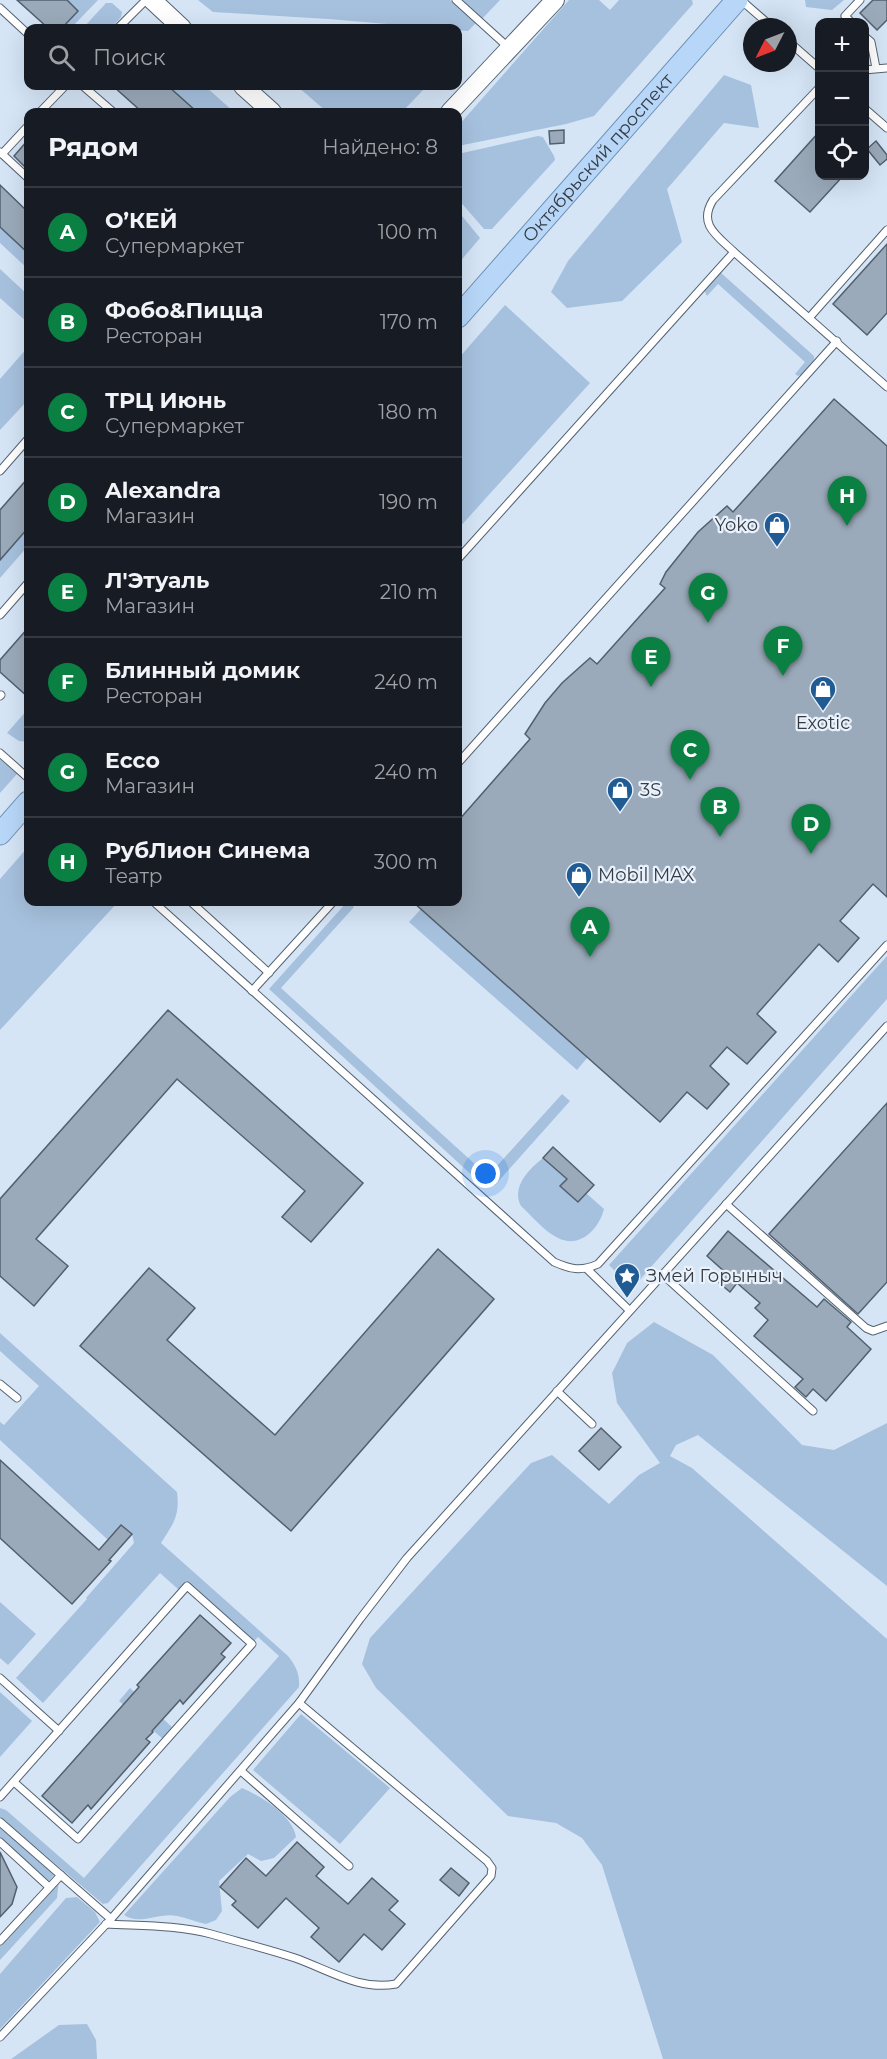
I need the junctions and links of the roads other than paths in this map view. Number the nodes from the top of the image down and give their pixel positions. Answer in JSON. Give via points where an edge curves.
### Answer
{"nodes":[{"id":1,"x":146,"y":0,"type":"edge"},
{"id":2,"x":152,"y":0,"type":"edge"},
{"id":3,"x":456,"y":0,"type":"edge"},
{"id":4,"x":555,"y":0,"type":"edge"},
{"id":5,"x":739,"y":0,"type":"edge"},
{"id":6,"x":860,"y":0,"type":"edge"},
{"id":7,"x":0,"y":8,"type":"edge"},
{"id":8,"x":761,"y":18,"type":"edge"},
{"id":9,"x":847,"y":18,"type":"edge"},
{"id":10,"x":122,"y":24,"type":"edge"},
{"id":11,"x":178,"y":24,"type":"edge"},
{"id":12,"x":24,"y":30,"type":"edge"},
{"id":13,"x":869,"y":40,"type":"edge"},
{"id":14,"x":509,"y":48,"type":"junction"},
{"id":15,"x":797,"y":49,"type":"edge"},
{"id":16,"x":815,"y":65,"type":"edge"},
{"id":17,"x":876,"y":68,"type":"junction"},
{"id":18,"x":887,"y":68,"type":"edge"},
{"id":19,"x":869,"y":69,"type":"edge"},
{"id":20,"x":61,"y":90,"type":"edge"},
{"id":21,"x":87,"y":90,"type":"edge"},
{"id":22,"x":247,"y":90,"type":"edge"},
{"id":23,"x":815,"y":91,"type":"edge"},
{"id":24,"x":44,"y":108,"type":"edge"},
{"id":25,"x":108,"y":108,"type":"edge"},
{"id":26,"x":268,"y":108,"type":"edge"},
{"id":27,"x":454,"y":108,"type":"edge"},
{"id":28,"x":869,"y":112,"type":"edge"},
{"id":29,"x":887,"y":128,"type":"edge"},
{"id":30,"x":24,"y":130,"type":"edge"},
{"id":31,"x":1,"y":153,"type":"edge"},
{"id":32,"x":24,"y":174,"type":"edge"},
{"id":33,"x":887,"y":230,"type":"edge"},
{"id":34,"x":734,"y":252,"type":"junction"},
{"id":35,"x":462,"y":312,"type":"edge"},
{"id":36,"x":809,"y":318,"type":"junction"},
{"id":37,"x":837,"y":341,"type":"junction"},
{"id":38,"x":887,"y":387,"type":"edge"},
{"id":39,"x":24,"y":444,"type":"edge"},
{"id":40,"x":0,"y":471,"type":"edge"},
{"id":41,"x":462,"y":555,"type":"edge"},
{"id":42,"x":24,"y":588,"type":"edge"},
{"id":43,"x":0,"y":615,"type":"edge"},
{"id":44,"x":0,"y":753,"type":"edge"},
{"id":45,"x":462,"y":759,"type":"edge"},
{"id":46,"x":24,"y":774,"type":"edge"},
{"id":47,"x":24,"y":807,"type":"edge"},
{"id":48,"x":0,"y":834,"type":"edge"},
{"id":49,"x":158,"y":906,"type":"edge"},
{"id":50,"x":195,"y":906,"type":"edge"},
{"id":51,"x":329,"y":906,"type":"edge"},
{"id":52,"x":887,"y":945,"type":"edge"},
{"id":53,"x":269,"y":973,"type":"junction"},
{"id":54,"x":252,"y":991,"type":"junction"},
{"id":55,"x":887,"y":1026,"type":"edge"},
{"id":56,"x":726,"y":1204,"type":"junction"},
{"id":57,"x":587,"y":1269,"type":"junction"},
{"id":58,"x":662,"y":1274,"type":"junction"},
{"id":59,"x":629,"y":1310,"type":"junction"},
{"id":60,"x":887,"y":1326,"type":"edge"},
{"id":61,"x":0,"y":1384,"type":"edge"},
{"id":62,"x":557,"y":1390,"type":"junction"},
{"id":63,"x":16,"y":1398,"type":"dead end"},
{"id":64,"x":813,"y":1411,"type":"dead end"},
{"id":65,"x":592,"y":1424,"type":"dead end"},
{"id":66,"x":0,"y":1678,"type":"edge"},
{"id":67,"x":299,"y":1703,"type":"junction"},
{"id":68,"x":59,"y":1731,"type":"junction"},
{"id":69,"x":241,"y":1771,"type":"junction"},
{"id":70,"x":14,"y":1782,"type":"junction"},
{"id":71,"x":0,"y":1797,"type":"edge"},
{"id":72,"x":0,"y":1822,"type":"edge"},
{"id":73,"x":0,"y":1842,"type":"edge"},
{"id":74,"x":349,"y":1866,"type":"dead end"},
{"id":75,"x":60,"y":1875,"type":"junction"},
{"id":76,"x":49,"y":1887,"type":"junction"},
{"id":77,"x":108,"y":1922,"type":"junction"},
{"id":78,"x":0,"y":1941,"type":"edge"},
{"id":79,"x":0,"y":2037,"type":"edge"}],
"edges":[{"from":1,"to":10,"type":"lane"},
{"from":2,"to":11,"type":"street"},
{"from":3,"to":14,"type":"lane"},
{"from":4,"to":14,"type":"street"},
{"from":5,"to":8,"type":"lane"},
{"from":5,"to":35,"type":"main road","name":"Октябрьский проспект"},
{"from":6,"to":9,"type":"lane"},
{"from":7,"to":12,"type":"lane"},
{"from":13,"to":17,"type":"lane"},
{"from":14,"to":27,"type":"street"},
{"from":15,"to":16,"type":"lane"},
{"from":17,"to":18,"type":"lane"},
{"from":17,"to":19,"type":"lane"},
{"from":20,"to":24,"type":"lane"},
{"from":21,"to":25,"type":"lane"},
{"from":22,"to":26,"type":"street"},
{"from":23,"to":34,"type":"lane","via":[[707,209],[706,220],[714,234]]},
{"from":28,"to":29,"type":"lane"},
{"from":30,"to":31,"type":"lane"},
{"from":31,"to":32,"type":"lane"},
{"from":33,"to":36,"type":"lane"},
{"from":34,"to":36,"type":"lane"},
{"from":34,"to":41,"type":"lane"},
{"from":36,"to":37,"type":"lane"},
{"from":37,"to":38,"type":"lane"},
{"from":37,"to":45,"type":"lane"},
{"from":39,"to":40,"type":"lane"},
{"from":42,"to":43,"type":"lane"},
{"from":44,"to":46,"type":"lane"},
{"from":47,"to":48,"type":"main road"},
{"from":49,"to":54,"type":"lane"},
{"from":50,"to":53,"type":"lane"},
{"from":51,"to":53,"type":"lane"},
{"from":52,"to":57,"type":"lane","via":[[598,1264]]},
{"from":53,"to":54,"type":"lane"},
{"from":54,"to":57,"type":"lane","via":[[554,1262],[570,1269]]},
{"from":55,"to":56,"type":"lane"},
{"from":56,"to":58,"type":"lane"},
{"from":56,"to":60,"type":"lane","via":[[866,1328],[873,1331]]},
{"from":57,"to":59,"type":"lane"},
{"from":58,"to":59,"type":"lane"},
{"from":58,"to":64,"type":"lane"},
{"from":59,"to":62,"type":"lane"},
{"from":61,"to":63,"type":"lane"},
{"from":62,"to":65,"type":"lane"},
{"from":62,"to":67,"type":"lane","via":[[407,1558]]},
{"from":66,"to":68,"type":"lane"},
{"from":67,"to":69,"type":"lane"},
{"from":67,"to":77,"type":"lane","via":[[487,1861],[492,1868],[491,1876],[396,1984],[384,1986],[366,1985],[295,1958],[208,1934]]},
{"from":68,"to":70,"type":"lane"},
{"from":68,"to":70,"type":"lane","via":[[187,1586],[252,1644],[78,1839]]},
{"from":69,"to":74,"type":"lane"},
{"from":69,"to":77,"type":"lane"},
{"from":70,"to":71,"type":"lane"},
{"from":72,"to":75,"type":"lane"},
{"from":73,"to":76,"type":"lane"},
{"from":75,"to":76,"type":"lane"},
{"from":75,"to":77,"type":"lane"},
{"from":76,"to":78,"type":"lane"},
{"from":77,"to":79,"type":"lane"}]}
